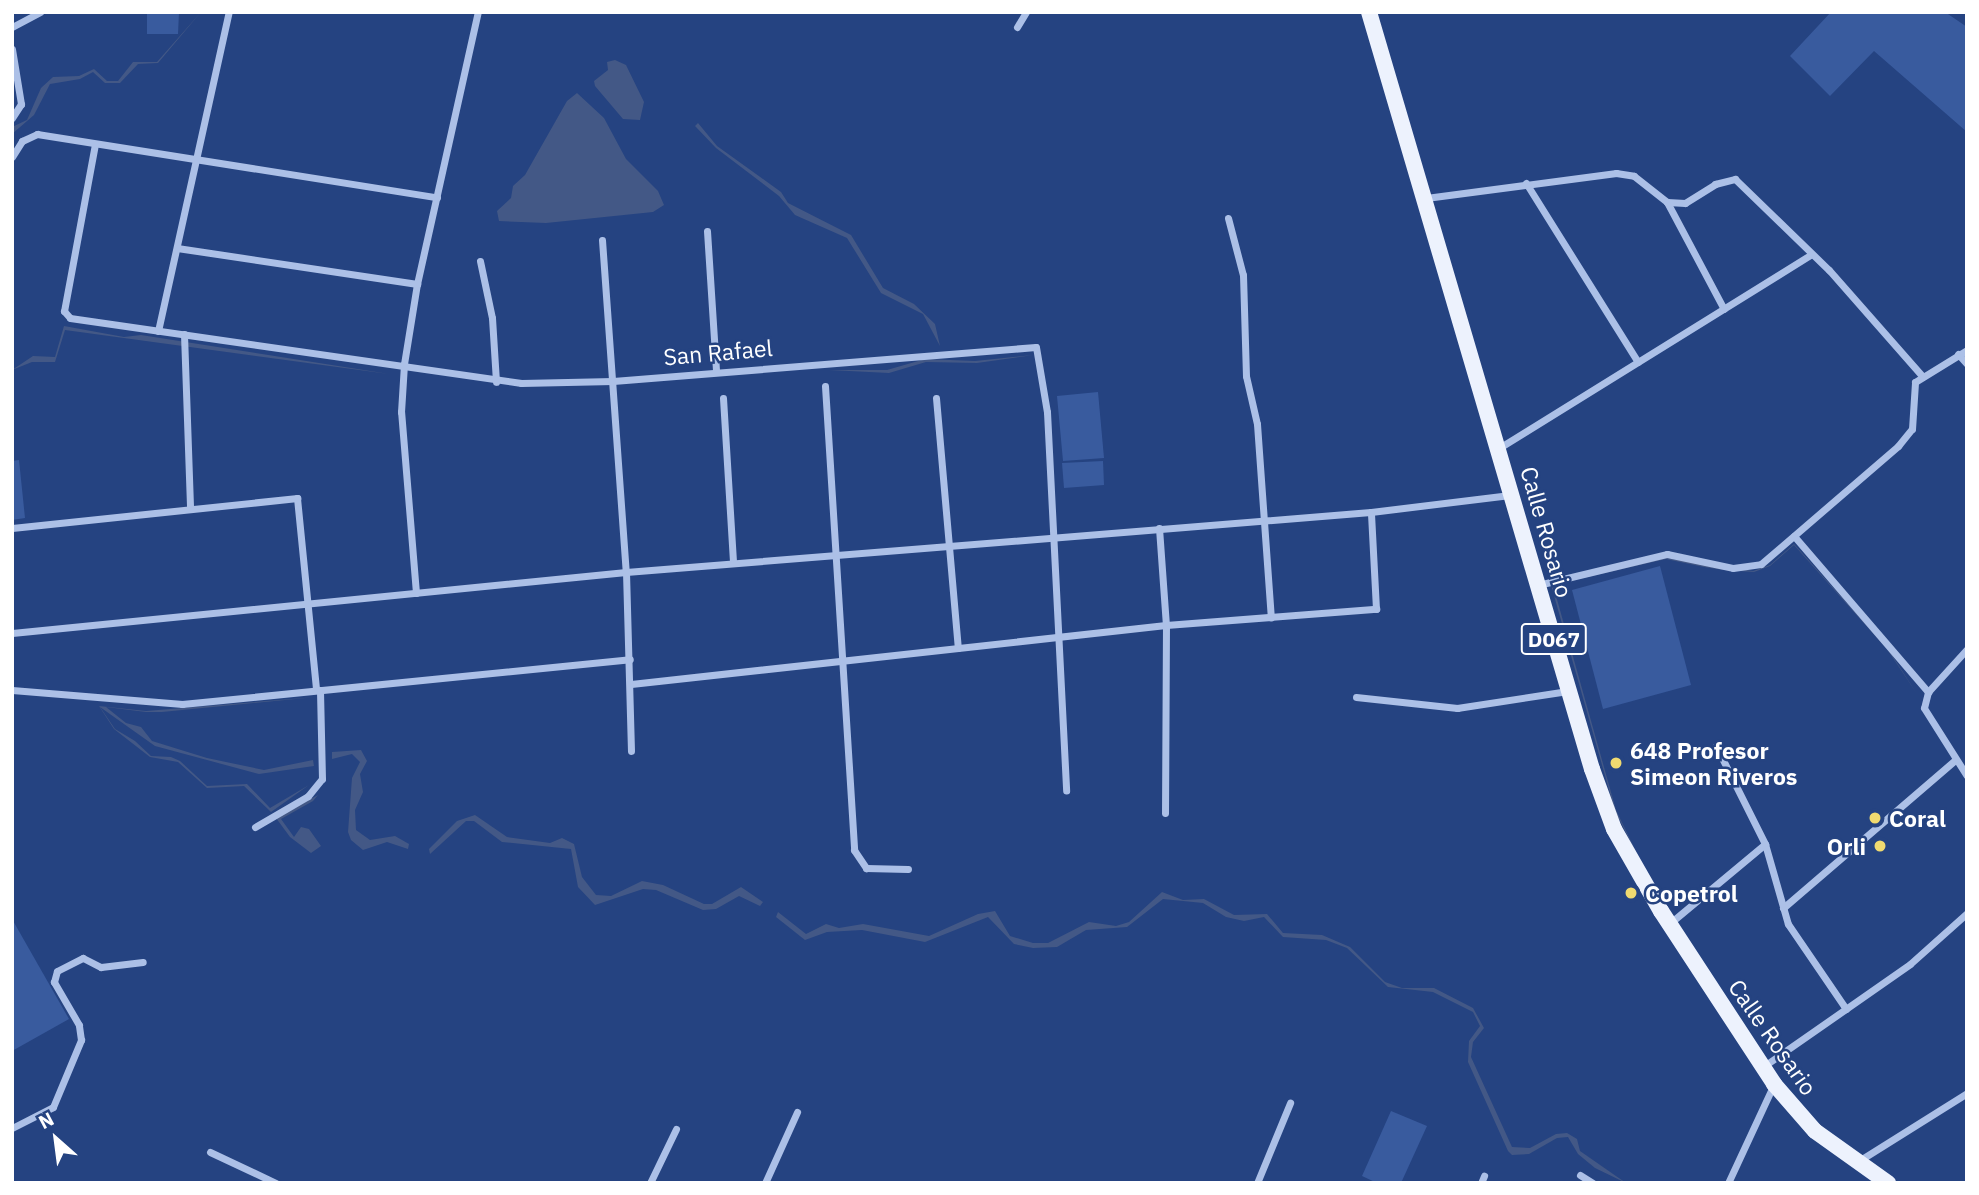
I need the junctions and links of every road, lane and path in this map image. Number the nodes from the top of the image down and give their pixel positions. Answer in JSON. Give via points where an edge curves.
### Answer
{"nodes":[{"id":1,"x":40,"y":12,"type":"edge"},
{"id":2,"x":229,"y":12,"type":"edge"},
{"id":3,"x":478,"y":12,"type":"edge"},
{"id":4,"x":1026,"y":12,"type":"edge"},
{"id":5,"x":1369,"y":12,"type":"edge"},
{"id":6,"x":12,"y":27,"type":"edge"},
{"id":7,"x":1017,"y":27,"type":"dead end"},
{"id":8,"x":12,"y":48,"type":"edge"},
{"id":9,"x":12,"y":118,"type":"edge"},
{"id":10,"x":95,"y":144,"type":"junction"},
{"id":11,"x":12,"y":157,"type":"edge"},
{"id":12,"x":201,"y":157,"type":"junction"},
{"id":13,"x":1526,"y":183,"type":"junction"},
{"id":14,"x":438,"y":197,"type":"junction"},
{"id":15,"x":1426,"y":198,"type":"junction"},
{"id":16,"x":1667,"y":202,"type":"junction"},
{"id":17,"x":1228,"y":218,"type":"dead end"},
{"id":18,"x":707,"y":231,"type":"dead end"},
{"id":19,"x":602,"y":240,"type":"dead end"},
{"id":20,"x":177,"y":248,"type":"junction"},
{"id":21,"x":1810,"y":255,"type":"junction"},
{"id":22,"x":480,"y":261,"type":"dead end"},
{"id":23,"x":417,"y":284,"type":"junction"},
{"id":24,"x":1724,"y":309,"type":"junction"},
{"id":25,"x":158,"y":331,"type":"junction"},
{"id":26,"x":184,"y":334,"type":"junction"},
{"id":27,"x":1967,"y":350,"type":"edge"},
{"id":28,"x":1958,"y":355,"type":"junction"},
{"id":29,"x":1638,"y":362,"type":"junction"},
{"id":30,"x":404,"y":364,"type":"junction"},
{"id":31,"x":1967,"y":365,"type":"edge"},
{"id":32,"x":716,"y":370,"type":"junction"},
{"id":33,"x":1922,"y":376,"type":"junction"},
{"id":34,"x":613,"y":381,"type":"junction"},
{"id":35,"x":496,"y":382,"type":"junction"},
{"id":36,"x":825,"y":386,"type":"dead end"},
{"id":37,"x":723,"y":398,"type":"dead end"},
{"id":38,"x":936,"y":398,"type":"dead end"},
{"id":39,"x":1499,"y":448,"type":"junction"},
{"id":40,"x":1512,"y":495,"type":"junction"},
{"id":41,"x":190,"y":509,"type":"junction"},
{"id":42,"x":1371,"y":512,"type":"junction"},
{"id":43,"x":1264,"y":518,"type":"junction"},
{"id":44,"x":12,"y":528,"type":"edge"},
{"id":45,"x":1159,"y":528,"type":"junction"},
{"id":46,"x":1053,"y":536,"type":"junction"},
{"id":47,"x":1794,"y":536,"type":"junction"},
{"id":48,"x":950,"y":547,"type":"junction"},
{"id":49,"x":836,"y":554,"type":"junction"},
{"id":50,"x":733,"y":562,"type":"junction"},
{"id":51,"x":626,"y":572,"type":"junction"},
{"id":52,"x":1538,"y":585,"type":"junction"},
{"id":53,"x":416,"y":593,"type":"junction"},
{"id":54,"x":309,"y":606,"type":"junction"},
{"id":55,"x":1271,"y":617,"type":"junction"},
{"id":56,"x":1166,"y":625,"type":"junction"},
{"id":57,"x":12,"y":633,"type":"edge"},
{"id":58,"x":1060,"y":639,"type":"junction"},
{"id":59,"x":958,"y":648,"type":"junction"},
{"id":60,"x":1967,"y":649,"type":"edge"},
{"id":61,"x":630,"y":659,"type":"junction"},
{"id":62,"x":842,"y":659,"type":"junction"},
{"id":63,"x":631,"y":684,"type":"junction"},
{"id":64,"x":12,"y":690,"type":"edge"},
{"id":65,"x":318,"y":690,"type":"junction"},
{"id":66,"x":1569,"y":691,"type":"junction"},
{"id":67,"x":1928,"y":692,"type":"junction"},
{"id":68,"x":1356,"y":697,"type":"dead end"},
{"id":69,"x":1716,"y":746,"type":"dead end"},
{"id":70,"x":631,"y":751,"type":"dead end"},
{"id":71,"x":1955,"y":760,"type":"junction"},
{"id":72,"x":1967,"y":776,"type":"edge"},
{"id":73,"x":1066,"y":791,"type":"dead end"},
{"id":74,"x":1165,"y":813,"type":"dead end"},
{"id":75,"x":255,"y":827,"type":"dead end"},
{"id":76,"x":1765,"y":844,"type":"junction"},
{"id":77,"x":908,"y":869,"type":"dead end"},
{"id":78,"x":1783,"y":908,"type":"junction"},
{"id":79,"x":1967,"y":913,"type":"edge"},
{"id":80,"x":1669,"y":924,"type":"junction"},
{"id":81,"x":143,"y":962,"type":"dead end"},
{"id":82,"x":1846,"y":1009,"type":"junction"},
{"id":83,"x":1764,"y":1067,"type":"junction"},
{"id":84,"x":1774,"y":1084,"type":"junction"},
{"id":85,"x":1967,"y":1093,"type":"edge"},
{"id":86,"x":1290,"y":1103,"type":"dead end"},
{"id":87,"x":797,"y":1112,"type":"dead end"},
{"id":88,"x":12,"y":1128,"type":"edge"},
{"id":89,"x":676,"y":1129,"type":"dead end"},
{"id":90,"x":209,"y":1152,"type":"dead end"},
{"id":91,"x":1856,"y":1162,"type":"junction"},
{"id":92,"x":1580,"y":1175,"type":"dead end"},
{"id":93,"x":276,"y":1183,"type":"edge"},
{"id":94,"x":650,"y":1183,"type":"edge"},
{"id":95,"x":765,"y":1183,"type":"edge"},
{"id":96,"x":1257,"y":1183,"type":"edge"},
{"id":97,"x":1593,"y":1183,"type":"edge"},
{"id":98,"x":1728,"y":1183,"type":"edge"},
{"id":99,"x":1888,"y":1183,"type":"edge"}],
"edges":[{"from":1,"to":6,"type":"street"},
{"from":2,"to":12,"type":"street"},
{"from":3,"to":14,"type":"street"},
{"from":4,"to":7,"type":"street"},
{"from":5,"to":15,"type":"main road","name":"Calle Rosario","number":"D067"},
{"from":8,"to":9,"type":"street","via":[[20,104]]},
{"from":10,"to":11,"type":"street","via":[[37,134],[22,141]]},
{"from":10,"to":12,"type":"street"},
{"from":10,"to":25,"type":"street","name":"San Rafael","via":[[64,312],[70,318]]},
{"from":12,"to":14,"type":"street"},
{"from":12,"to":20,"type":"street"},
{"from":13,"to":15,"type":"street"},
{"from":13,"to":16,"type":"street","via":[[1624,174],[1645,181]]},
{"from":13,"to":29,"type":"street"},
{"from":14,"to":23,"type":"street"},
{"from":15,"to":39,"type":"main road","name":"Calle Rosario","number":"D067"},
{"from":16,"to":21,"type":"street","via":[[1685,203],[1715,184],[1735,179]]},
{"from":16,"to":24,"type":"street"},
{"from":17,"to":43,"type":"street","via":[[1243,275],[1246,376],[1257,424]]},
{"from":18,"to":32,"type":"street"},
{"from":19,"to":34,"type":"street"},
{"from":20,"to":23,"type":"street"},
{"from":20,"to":25,"type":"street"},
{"from":21,"to":24,"type":"street"},
{"from":21,"to":33,"type":"street","via":[[1829,270]]},
{"from":22,"to":35,"type":"street","via":[[492,318]]},
{"from":23,"to":30,"type":"street"},
{"from":24,"to":29,"type":"street"},
{"from":25,"to":26,"type":"street","name":"San Rafael"},
{"from":26,"to":30,"type":"street","name":"San Rafael"},
{"from":26,"to":41,"type":"street"},
{"from":27,"to":28,"type":"street"},
{"from":28,"to":31,"type":"street"},
{"from":28,"to":33,"type":"street"},
{"from":29,"to":39,"type":"street"},
{"from":30,"to":35,"type":"street","name":"San Rafael"},
{"from":30,"to":53,"type":"street","via":[[401,412]]},
{"from":32,"to":34,"type":"street","name":"San Rafael"},
{"from":32,"to":46,"type":"street","name":"San Rafael","via":[[1036,347],[1047,412]]},
{"from":33,"to":47,"type":"street","via":[[1913,389],[1913,421],[1905,438]]},
{"from":34,"to":35,"type":"street","name":"San Rafael"},
{"from":34,"to":51,"type":"street"},
{"from":36,"to":49,"type":"street"},
{"from":37,"to":50,"type":"street"},
{"from":38,"to":48,"type":"street"},
{"from":39,"to":40,"type":"main road","name":"Calle Rosario","number":"D067"},
{"from":40,"to":42,"type":"street"},
{"from":40,"to":52,"type":"main road","name":"Calle Rosario","number":"D067"},
{"from":41,"to":44,"type":"street"},
{"from":41,"to":54,"type":"street","via":[[297,498]]},
{"from":42,"to":43,"type":"street"},
{"from":42,"to":55,"type":"street","via":[[1378,607]]},
{"from":43,"to":45,"type":"street"},
{"from":43,"to":55,"type":"street"},
{"from":45,"to":46,"type":"street"},
{"from":45,"to":56,"type":"street"},
{"from":46,"to":48,"type":"street"},
{"from":46,"to":58,"type":"street"},
{"from":47,"to":52,"type":"street","via":[[1772,557],[1751,567],[1709,565],[1667,554]]},
{"from":47,"to":67,"type":"street"},
{"from":48,"to":49,"type":"street"},
{"from":48,"to":59,"type":"street"},
{"from":49,"to":50,"type":"street"},
{"from":49,"to":62,"type":"street"},
{"from":50,"to":51,"type":"street"},
{"from":51,"to":53,"type":"street"},
{"from":51,"to":61,"type":"street"},
{"from":52,"to":66,"type":"main road","name":"Calle Rosario","number":"D067"},
{"from":53,"to":54,"type":"street"},
{"from":54,"to":57,"type":"street"},
{"from":54,"to":65,"type":"street"},
{"from":55,"to":56,"type":"street"},
{"from":56,"to":58,"type":"street"},
{"from":56,"to":74,"type":"street"},
{"from":58,"to":59,"type":"street"},
{"from":58,"to":73,"type":"street"},
{"from":59,"to":62,"type":"street"},
{"from":60,"to":67,"type":"street"},
{"from":61,"to":63,"type":"street"},
{"from":61,"to":65,"type":"street"},
{"from":62,"to":63,"type":"street"},
{"from":62,"to":77,"type":"street","via":[[854,850],[866,868]]},
{"from":63,"to":70,"type":"street"},
{"from":64,"to":65,"type":"street","via":[[182,704]]},
{"from":65,"to":75,"type":"street","via":[[324,768],[318,788]]},
{"from":66,"to":68,"type":"street","via":[[1457,708]]},
{"from":66,"to":80,"type":"main road","name":"Calle Rosario","number":"D067","via":[[1614,829]]},
{"from":67,"to":71,"type":"street","via":[[1925,714]]},
{"from":69,"to":76,"type":"street"},
{"from":71,"to":72,"type":"street"},
{"from":71,"to":78,"type":"street"},
{"from":76,"to":78,"type":"street"},
{"from":76,"to":80,"type":"street"},
{"from":78,"to":82,"type":"street","via":[[1788,924]]},
{"from":79,"to":82,"type":"street","via":[[1940,942]]},
{"from":80,"to":83,"type":"main road","name":"Calle Rosario","number":"D067"},
{"from":81,"to":88,"type":"street","via":[[101,967],[83,958],[57,971],[54,982],[79,1025],[81,1040],[53,1107]]},
{"from":82,"to":83,"type":"street"},
{"from":83,"to":84,"type":"main road","name":"Calle Rosario","number":"D067"},
{"from":84,"to":91,"type":"main road","name":"Calle Rosario","number":"D067","via":[[1815,1131]]},
{"from":84,"to":98,"type":"street"},
{"from":85,"to":91,"type":"street"},
{"from":86,"to":96,"type":"street"},
{"from":87,"to":95,"type":"street"},
{"from":89,"to":94,"type":"street"},
{"from":90,"to":93,"type":"street"},
{"from":91,"to":99,"type":"main road","name":"Calle Rosario","number":"D067"},
{"from":92,"to":97,"type":"street"}]}
